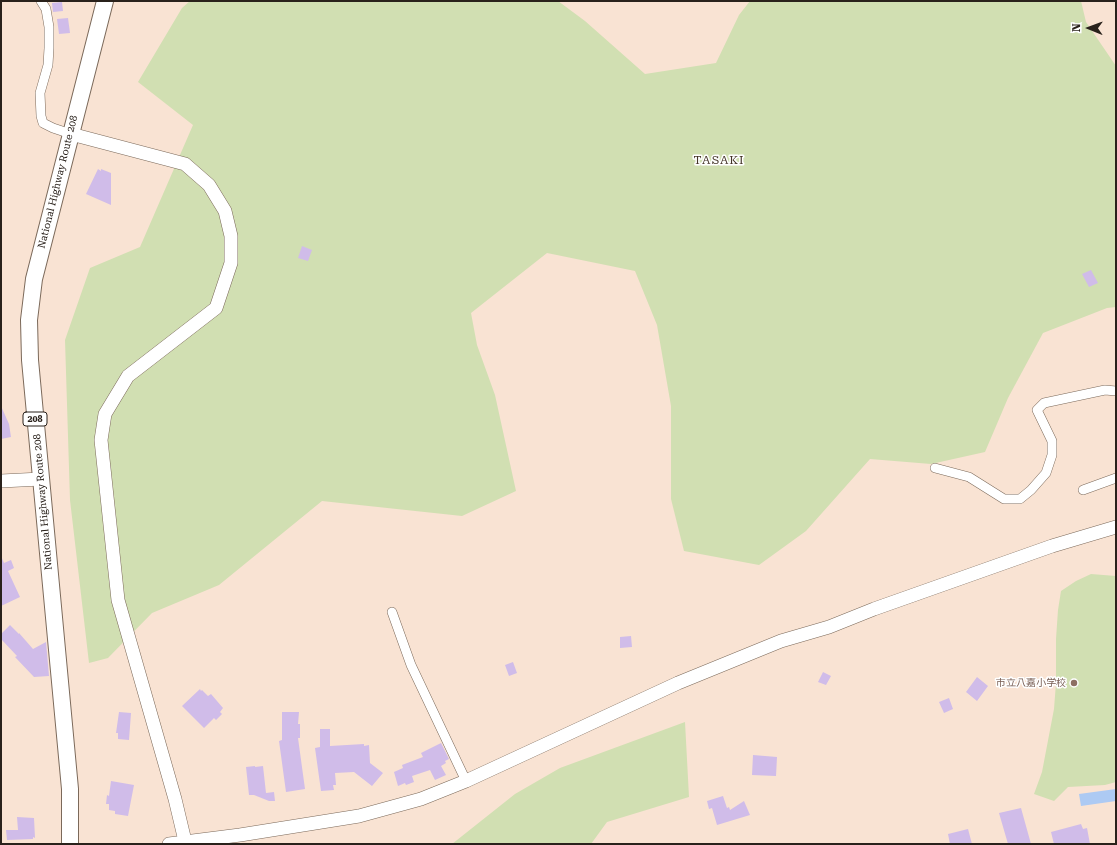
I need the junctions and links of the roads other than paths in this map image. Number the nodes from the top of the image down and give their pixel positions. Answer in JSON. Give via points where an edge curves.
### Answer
{"nodes":[{"id":1,"x":41,"y":1,"type":"edge"},
{"id":2,"x":105,"y":1,"type":"edge"},
{"id":3,"x":71,"y":134,"type":"junction"},
{"id":4,"x":1116,"y":391,"type":"edge"},
{"id":5,"x":935,"y":468,"type":"dead end"},
{"id":6,"x":1116,"y":478,"type":"edge"},
{"id":7,"x":41,"y":479,"type":"junction"},
{"id":8,"x":1,"y":481,"type":"edge"},
{"id":9,"x":1083,"y":490,"type":"dead end"},
{"id":10,"x":1116,"y":527,"type":"edge"},
{"id":11,"x":392,"y":612,"type":"dead end"},
{"id":12,"x":466,"y":781,"type":"junction"},
{"id":13,"x":185,"y":841,"type":"junction"},
{"id":14,"x":70,"y":844,"type":"edge"},
{"id":15,"x":169,"y":844,"type":"edge"}],
"edges":[{"from":1,"to":3,"type":"street","via":[[46,9],[49,48],[48,65],[40,94],[41,116],[43,123]]},
{"from":2,"to":3,"type":"highway","name":"National Highway Route 208","number":"208"},
{"from":3,"to":7,"type":"highway","name":"National Highway Route 208","number":"208","via":[[34,279],[30,320],[30,360]]},
{"from":3,"to":13,"type":"street","via":[[185,164],[209,186],[225,211],[231,236],[231,263],[216,308],[128,376],[105,414],[101,440],[118,600]]},
{"from":4,"to":5,"type":"street","via":[[1106,390],[1044,403],[1037,410],[1052,441],[1052,455],[1046,473],[1020,499],[1004,500],[968,477]]},
{"from":6,"to":9,"type":"street"},
{"from":7,"to":8,"type":"street"},
{"from":7,"to":14,"type":"highway","name":"National Highway Route 208","number":"208","via":[[70,789]]},
{"from":10,"to":12,"type":"street","via":[[1052,546],[829,627],[781,641],[678,683]]},
{"from":11,"to":12,"type":"street","via":[[411,665]]},
{"from":12,"to":13,"type":"street","via":[[421,799],[358,816]]},
{"from":13,"to":15,"type":"street"}]}
